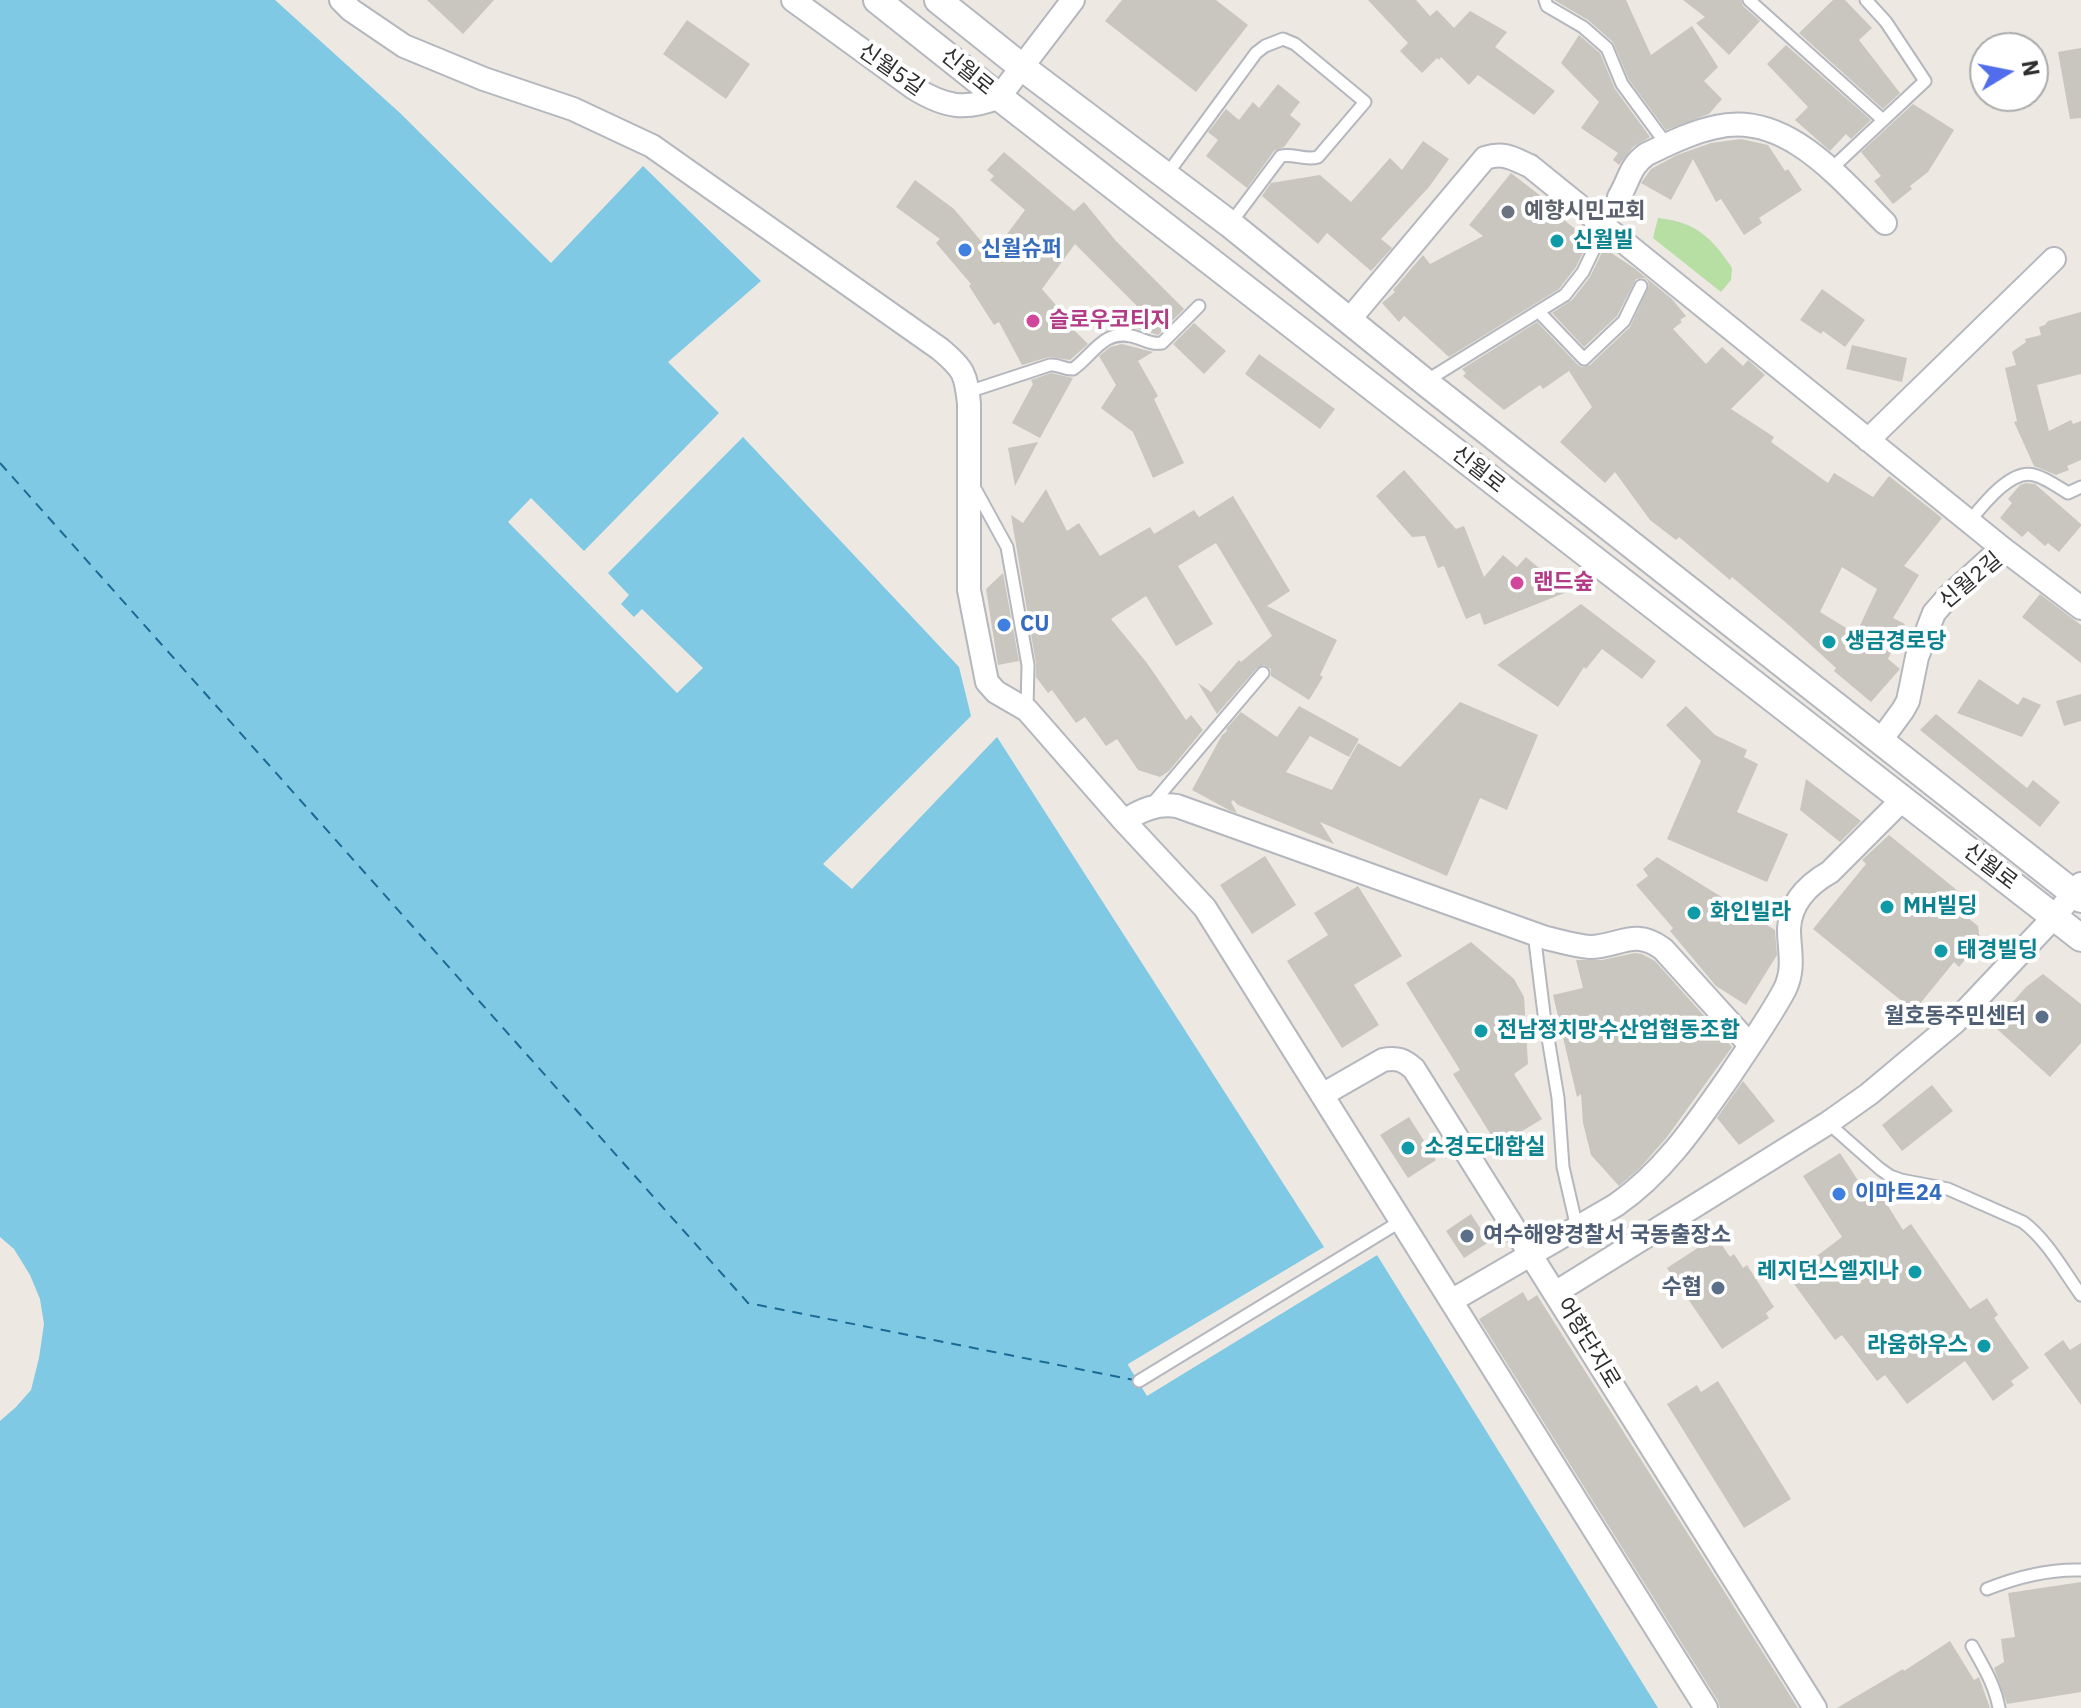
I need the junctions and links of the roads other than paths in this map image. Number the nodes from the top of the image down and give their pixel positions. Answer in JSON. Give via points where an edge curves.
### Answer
{"nodes":[{"id":1,"x":341,"y":0,"type":"edge"},
{"id":2,"x":793,"y":0,"type":"edge"},
{"id":3,"x":877,"y":0,"type":"edge"},
{"id":4,"x":938,"y":0,"type":"edge"},
{"id":5,"x":1073,"y":0,"type":"edge"},
{"id":6,"x":1545,"y":0,"type":"edge"},
{"id":7,"x":1749,"y":0,"type":"edge"},
{"id":8,"x":1866,"y":0,"type":"edge"},
{"id":9,"x":1023,"y":68,"type":"junction"},
{"id":10,"x":999,"y":97,"type":"junction"},
{"id":11,"x":1883,"y":120,"type":"junction"},
{"id":12,"x":1667,"y":146,"type":"junction"},
{"id":13,"x":1830,"y":170,"type":"junction"},
{"id":14,"x":1165,"y":177,"type":"junction"},
{"id":15,"x":1619,"y":197,"type":"joint"},
{"id":16,"x":1885,"y":223,"type":"dead end"},
{"id":17,"x":1230,"y":224,"type":"junction"},
{"id":18,"x":1606,"y":227,"type":"junction"},
{"id":19,"x":2054,"y":259,"type":"dead end"},
{"id":20,"x":1641,"y":286,"type":"dead end"},
{"id":21,"x":1199,"y":306,"type":"dead end"},
{"id":22,"x":1539,"y":312,"type":"junction"},
{"id":23,"x":1349,"y":320,"type":"junction"},
{"id":24,"x":1425,"y":382,"type":"junction"},
{"id":25,"x":968,"y":392,"type":"junction"},
{"id":26,"x":1868,"y":440,"type":"junction"},
{"id":27,"x":970,"y":478,"type":"junction"},
{"id":28,"x":2081,"y":487,"type":"edge"},
{"id":29,"x":1969,"y":522,"type":"junction"},
{"id":30,"x":2002,"y":548,"type":"junction"},
{"id":31,"x":2081,"y":608,"type":"edge"},
{"id":32,"x":1263,"y":673,"type":"dead end"},
{"id":33,"x":1027,"y":710,"type":"junction"},
{"id":34,"x":1881,"y":740,"type":"junction"},
{"id":35,"x":1902,"y":800,"type":"junction"},
{"id":36,"x":1149,"y":808,"type":"junction"},
{"id":37,"x":1124,"y":821,"type":"junction"},
{"id":38,"x":2079,"y":892,"type":"edge"},
{"id":39,"x":2055,"y":916,"type":"junction"},
{"id":40,"x":1534,"y":933,"type":"junction"},
{"id":41,"x":2081,"y":938,"type":"edge"},
{"id":42,"x":1750,"y":1045,"type":"junction"},
{"id":43,"x":1322,"y":1095,"type":"junction"},
{"id":44,"x":1828,"y":1123,"type":"junction"},
{"id":45,"x":1401,"y":1221,"type":"junction"},
{"id":46,"x":1577,"y":1228,"type":"junction"},
{"id":47,"x":1531,"y":1254,"type":"junction"},
{"id":48,"x":1555,"y":1293,"type":"junction"},
{"id":49,"x":2081,"y":1295,"type":"edge"},
{"id":50,"x":1451,"y":1301,"type":"junction"},
{"id":51,"x":1139,"y":1381,"type":"dead end"},
{"id":52,"x":2081,"y":1570,"type":"edge"},
{"id":53,"x":1987,"y":1589,"type":"dead end"},
{"id":54,"x":1972,"y":1646,"type":"dead end"},
{"id":55,"x":1706,"y":1708,"type":"edge"},
{"id":56,"x":1815,"y":1708,"type":"edge"},
{"id":57,"x":1999,"y":1708,"type":"edge"}],
"edges":[{"from":1,"to":25,"type":"street","via":[[404,46],[573,109],[652,146],[940,349],[959,366]]},
{"from":2,"to":10,"type":"street","name":"신월5길","via":[[933,100],[968,107]]},
{"from":3,"to":10,"type":"street","name":"신월로"},
{"from":4,"to":9,"type":"street","name":"신월로"},
{"from":5,"to":9,"type":"street"},
{"from":6,"to":12,"type":"lane","via":[[1607,48],[1622,84]]},
{"from":7,"to":11,"type":"lane"},
{"from":8,"to":11,"type":"lane","via":[[1925,81]]},
{"from":9,"to":10,"type":"street"},
{"from":9,"to":14,"type":"street","name":"신월로"},
{"from":10,"to":35,"type":"street","name":"신월로"},
{"from":11,"to":13,"type":"lane"},
{"from":12,"to":13,"type":"street","via":[[1716,127],[1761,128],[1789,138]]},
{"from":12,"to":15,"type":"street","via":[[1637,161]]},
{"from":13,"to":16,"type":"street"},
{"from":14,"to":17,"type":"street","name":"신월로"},
{"from":14,"to":17,"type":"lane","via":[[1256,53],[1283,39],[1295,44],[1365,102],[1318,157],[1281,156]]},
{"from":15,"to":18,"type":"lane"},
{"from":17,"to":23,"type":"street","name":"신월로"},
{"from":18,"to":22,"type":"lane","via":[[1573,287]]},
{"from":18,"to":23,"type":"street","via":[[1530,166],[1497,154],[1485,158]]},
{"from":18,"to":26,"type":"street"},
{"from":19,"to":26,"type":"street"},
{"from":20,"to":22,"type":"lane","via":[[1624,321],[1584,359]]},
{"from":21,"to":25,"type":"lane","via":[[1162,343],[1112,336],[1073,369],[1054,365]]},
{"from":22,"to":24,"type":"lane"},
{"from":23,"to":24,"type":"street","name":"신월로"},
{"from":24,"to":34,"type":"street","name":"신월로"},
{"from":25,"to":27,"type":"street"},
{"from":26,"to":29,"type":"street"},
{"from":27,"to":33,"type":"lane","via":[[1007,547],[1028,665]]},
{"from":27,"to":33,"type":"street","via":[[969,590],[987,682]]},
{"from":28,"to":29,"type":"lane","via":[[2068,493],[2032,474],[2018,475]]},
{"from":29,"to":30,"type":"street"},
{"from":30,"to":31,"type":"street","name":"신월2길"},
{"from":30,"to":34,"type":"street","name":"신월2길","via":[[1934,613],[1908,701]]},
{"from":32,"to":36,"type":"lane"},
{"from":33,"to":37,"type":"street"},
{"from":34,"to":38,"type":"street","name":"신월로"},
{"from":35,"to":39,"type":"street","name":"신월로"},
{"from":35,"to":42,"type":"street","via":[[1799,898],[1790,919],[1789,977]]},
{"from":36,"to":37,"type":"street"},
{"from":36,"to":40,"type":"street","via":[[1171,805],[1192,810]]},
{"from":37,"to":43,"type":"street","via":[[1205,908]]},
{"from":38,"to":39,"type":"street","name":"어항단지로"},
{"from":39,"to":41,"type":"street","name":"신월로"},
{"from":39,"to":44,"type":"street","name":"어항단지로","via":[[1945,1032]]},
{"from":40,"to":42,"type":"street","via":[[1591,947],[1631,938],[1653,941]]},
{"from":40,"to":46,"type":"lane","via":[[1563,1167]]},
{"from":42,"to":46,"type":"street","via":[[1702,1116],[1652,1176]]},
{"from":43,"to":45,"type":"street"},
{"from":43,"to":47,"type":"street","via":[[1383,1060],[1404,1060]]},
{"from":44,"to":48,"type":"street","name":"어항단지로"},
{"from":44,"to":49,"type":"lane","via":[[1890,1176],[1948,1189],[2023,1222]]},
{"from":45,"to":50,"type":"street"},
{"from":45,"to":51,"type":"lane"},
{"from":46,"to":47,"type":"street"},
{"from":47,"to":48,"type":"street"},
{"from":47,"to":50,"type":"street"},
{"from":48,"to":56,"type":"street","name":"어항단지로"},
{"from":50,"to":55,"type":"street"},
{"from":52,"to":53,"type":"lane","via":[[2040,1573]]},
{"from":54,"to":57,"type":"lane"}]}
